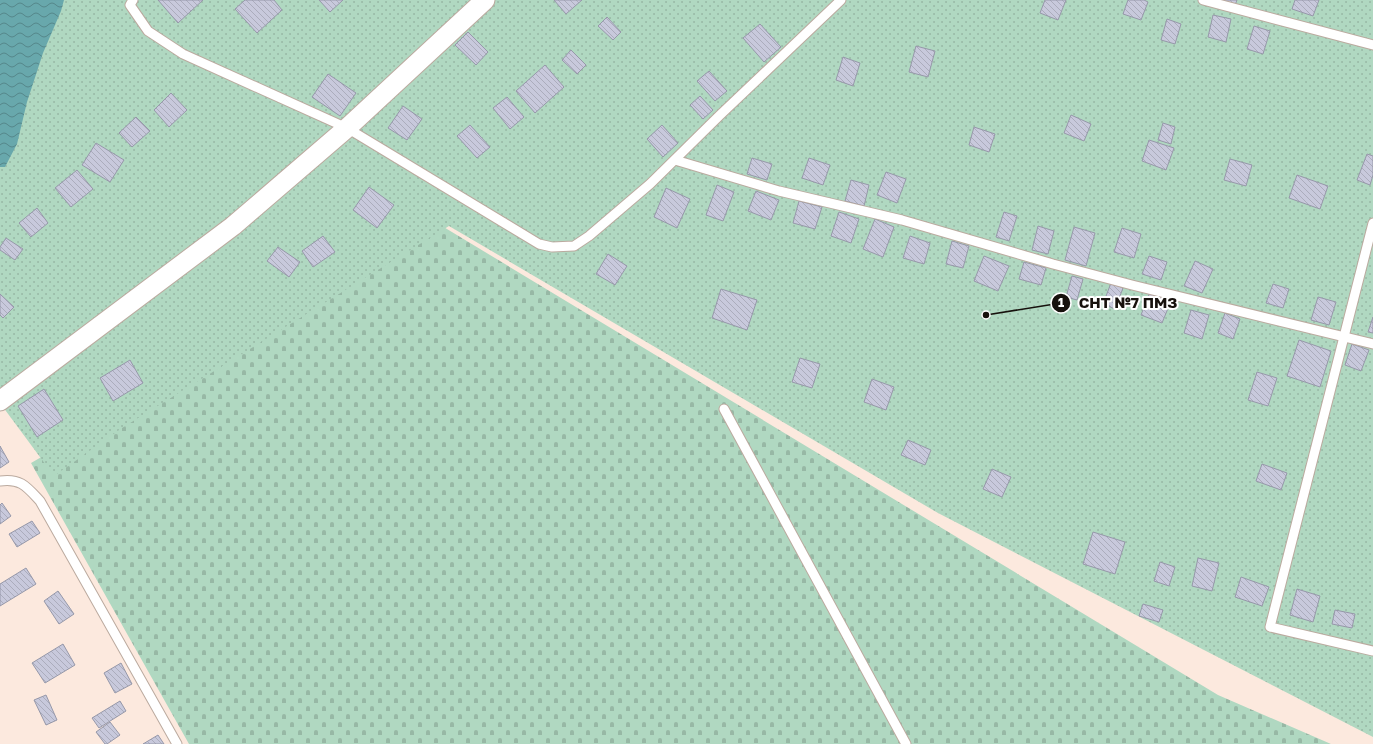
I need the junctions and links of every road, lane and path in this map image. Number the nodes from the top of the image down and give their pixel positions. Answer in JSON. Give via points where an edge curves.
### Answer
{"nodes":[{"id":1,"x":133,"y":0,"type":"edge"},
{"id":2,"x":486,"y":0,"type":"edge"},
{"id":3,"x":841,"y":0,"type":"edge"},
{"id":4,"x":1203,"y":0,"type":"edge"},
{"id":5,"x":1373,"y":45,"type":"edge"},
{"id":6,"x":346,"y":128,"type":"junction"},
{"id":7,"x":675,"y":160,"type":"junction"},
{"id":8,"x":1373,"y":223,"type":"edge"},
{"id":9,"x":1344,"y":336,"type":"junction"},
{"id":10,"x":1373,"y":344,"type":"edge"},
{"id":11,"x":0,"y":401,"type":"edge"},
{"id":12,"x":724,"y":409,"type":"dead end"},
{"id":13,"x":0,"y":481,"type":"edge"},
{"id":14,"x":1373,"y":651,"type":"edge"},
{"id":15,"x":177,"y":744,"type":"edge"},
{"id":16,"x":906,"y":744,"type":"edge"}],
"edges":[{"from":1,"to":6,"type":"lane","via":[[130,5],[148,31],[183,54]]},
{"from":2,"to":6,"type":"street"},
{"from":3,"to":7,"type":"lane"},
{"from":4,"to":5,"type":"lane"},
{"from":6,"to":7,"type":"lane","via":[[539,244],[552,247],[574,246],[589,236]]},
{"from":6,"to":11,"type":"street","via":[[233,226]]},
{"from":7,"to":9,"type":"lane","via":[[779,191],[902,220],[1132,286]]},
{"from":8,"to":9,"type":"lane"},
{"from":9,"to":10,"type":"lane"},
{"from":9,"to":14,"type":"lane","via":[[1270,627]]},
{"from":12,"to":16,"type":"lane"},
{"from":13,"to":15,"type":"lane","via":[[11,479],[24,485],[40,501]]}]}
